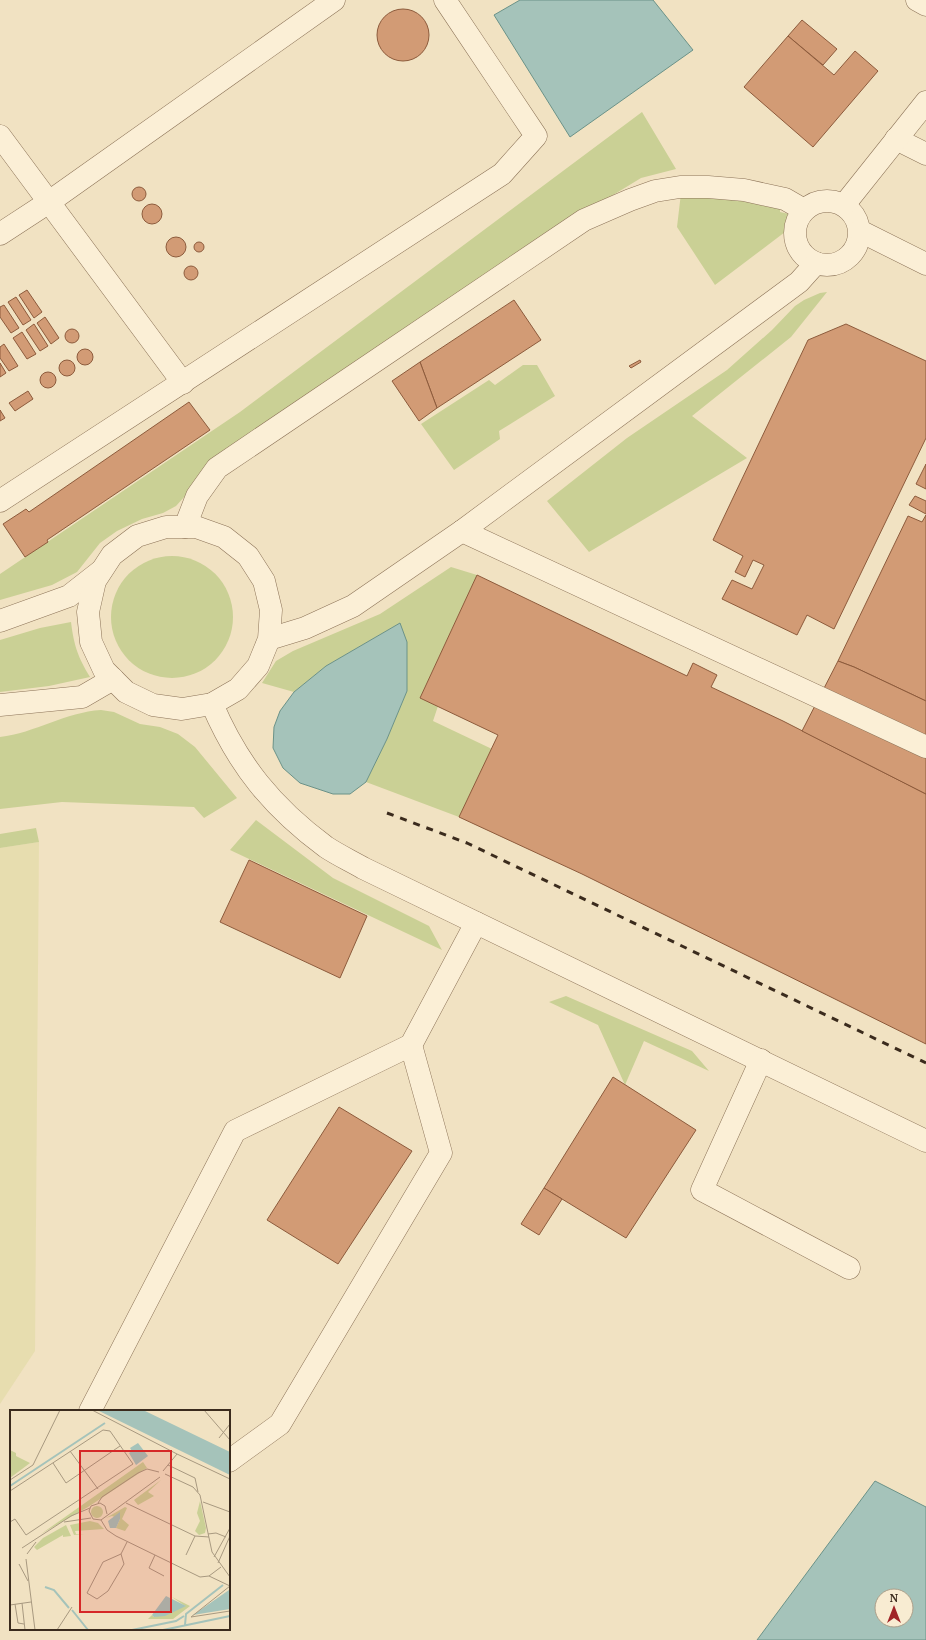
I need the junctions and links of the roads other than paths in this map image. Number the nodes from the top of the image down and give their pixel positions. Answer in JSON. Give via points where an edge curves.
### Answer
{"nodes":[{"id":1,"x":334,"y":0,"type":"edge"},
{"id":2,"x":445,"y":0,"type":"edge"},
{"id":3,"x":917,"y":0,"type":"edge"},
{"id":4,"x":926,"y":5,"type":"edge"},
{"id":5,"x":926,"y":102,"type":"edge"},
{"id":6,"x":0,"y":136,"type":"edge"},
{"id":7,"x":896,"y":139,"type":"junction"},
{"id":8,"x":926,"y":154,"type":"edge"},
{"id":9,"x":49,"y":202,"type":"junction"},
{"id":10,"x":844,"y":205,"type":"junction"},
{"id":11,"x":804,"y":210,"type":"junction"},
{"id":12,"x":860,"y":231,"type":"junction"},
{"id":13,"x":0,"y":234,"type":"edge"},
{"id":14,"x":816,"y":263,"type":"junction"},
{"id":15,"x":926,"y":264,"type":"edge"},
{"id":16,"x":183,"y":383,"type":"junction"},
{"id":17,"x":0,"y":501,"type":"edge"},
{"id":18,"x":185,"y":527,"type":"junction"},
{"id":19,"x":462,"y":531,"type":"junction"},
{"id":20,"x":102,"y":571,"type":"junction"},
{"id":21,"x":0,"y":621,"type":"edge"},
{"id":22,"x":269,"y":639,"type":"junction"},
{"id":23,"x":113,"y":679,"type":"junction"},
{"id":24,"x":212,"y":704,"type":"junction"},
{"id":25,"x":0,"y":705,"type":"edge"},
{"id":26,"x":926,"y":747,"type":"edge"},
{"id":27,"x":476,"y":923,"type":"junction"},
{"id":28,"x":411,"y":1045,"type":"junction"},
{"id":29,"x":761,"y":1060,"type":"junction"},
{"id":30,"x":926,"y":1141,"type":"edge"},
{"id":31,"x":849,"y":1268,"type":"dead end"},
{"id":32,"x":91,"y":1410,"type":"edge"},
{"id":33,"x":230,"y":1459,"type":"edge"}],
"edges":[{"from":1,"to":9,"type":"lane"},
{"from":2,"to":16,"type":"lane","via":[[536,136],[502,174]]},
{"from":3,"to":4,"type":"lane"},
{"from":5,"to":7,"type":"lane"},
{"from":6,"to":9,"type":"lane"},
{"from":7,"to":8,"type":"lane"},
{"from":7,"to":10,"type":"lane"},
{"from":9,"to":13,"type":"lane"},
{"from":9,"to":16,"type":"lane"},
{"from":10,"to":11,"type":"lane","via":[[824,201]]},
{"from":10,"to":12,"type":"lane","via":[[855,216]]},
{"from":11,"to":14,"type":"lane","via":[[798,218],[795,240],[807,258]]},
{"from":11,"to":18,"type":"lane","via":[[785,199],[744,190],[680,187],[655,191],[584,220],[217,468],[197,496]]},
{"from":12,"to":14,"type":"lane","via":[[859,242],[847,259],[832,265]]},
{"from":12,"to":15,"type":"lane"},
{"from":14,"to":19,"type":"lane","via":[[799,282]]},
{"from":16,"to":17,"type":"lane"},
{"from":18,"to":20,"type":"lane","via":[[166,527],[137,536],[112,555]]},
{"from":18,"to":22,"type":"lane","via":[[196,527],[224,537],[248,556],[264,581],[272,610]]},
{"from":19,"to":22,"type":"lane","via":[[353,606],[305,628]]},
{"from":19,"to":26,"type":"lane"},
{"from":20,"to":21,"type":"lane","via":[[69,596]]},
{"from":20,"to":23,"type":"lane","via":[[95,581],[88,612],[91,642],[104,670]]},
{"from":22,"to":24,"type":"lane","via":[[258,666],[238,689]]},
{"from":23,"to":24,"type":"lane","via":[[126,692],[153,705],[182,709]]},
{"from":23,"to":25,"type":"lane","via":[[82,697]]},
{"from":24,"to":27,"type":"lane","via":[[223,730],[248,771],[277,805],[298,824],[327,848]]},
{"from":27,"to":28,"type":"lane"},
{"from":27,"to":29,"type":"lane"},
{"from":28,"to":32,"type":"lane","via":[[235,1131]]},
{"from":28,"to":33,"type":"lane","via":[[441,1153],[280,1424]]},
{"from":29,"to":30,"type":"lane"},
{"from":29,"to":31,"type":"lane","via":[[702,1190]]}]}
